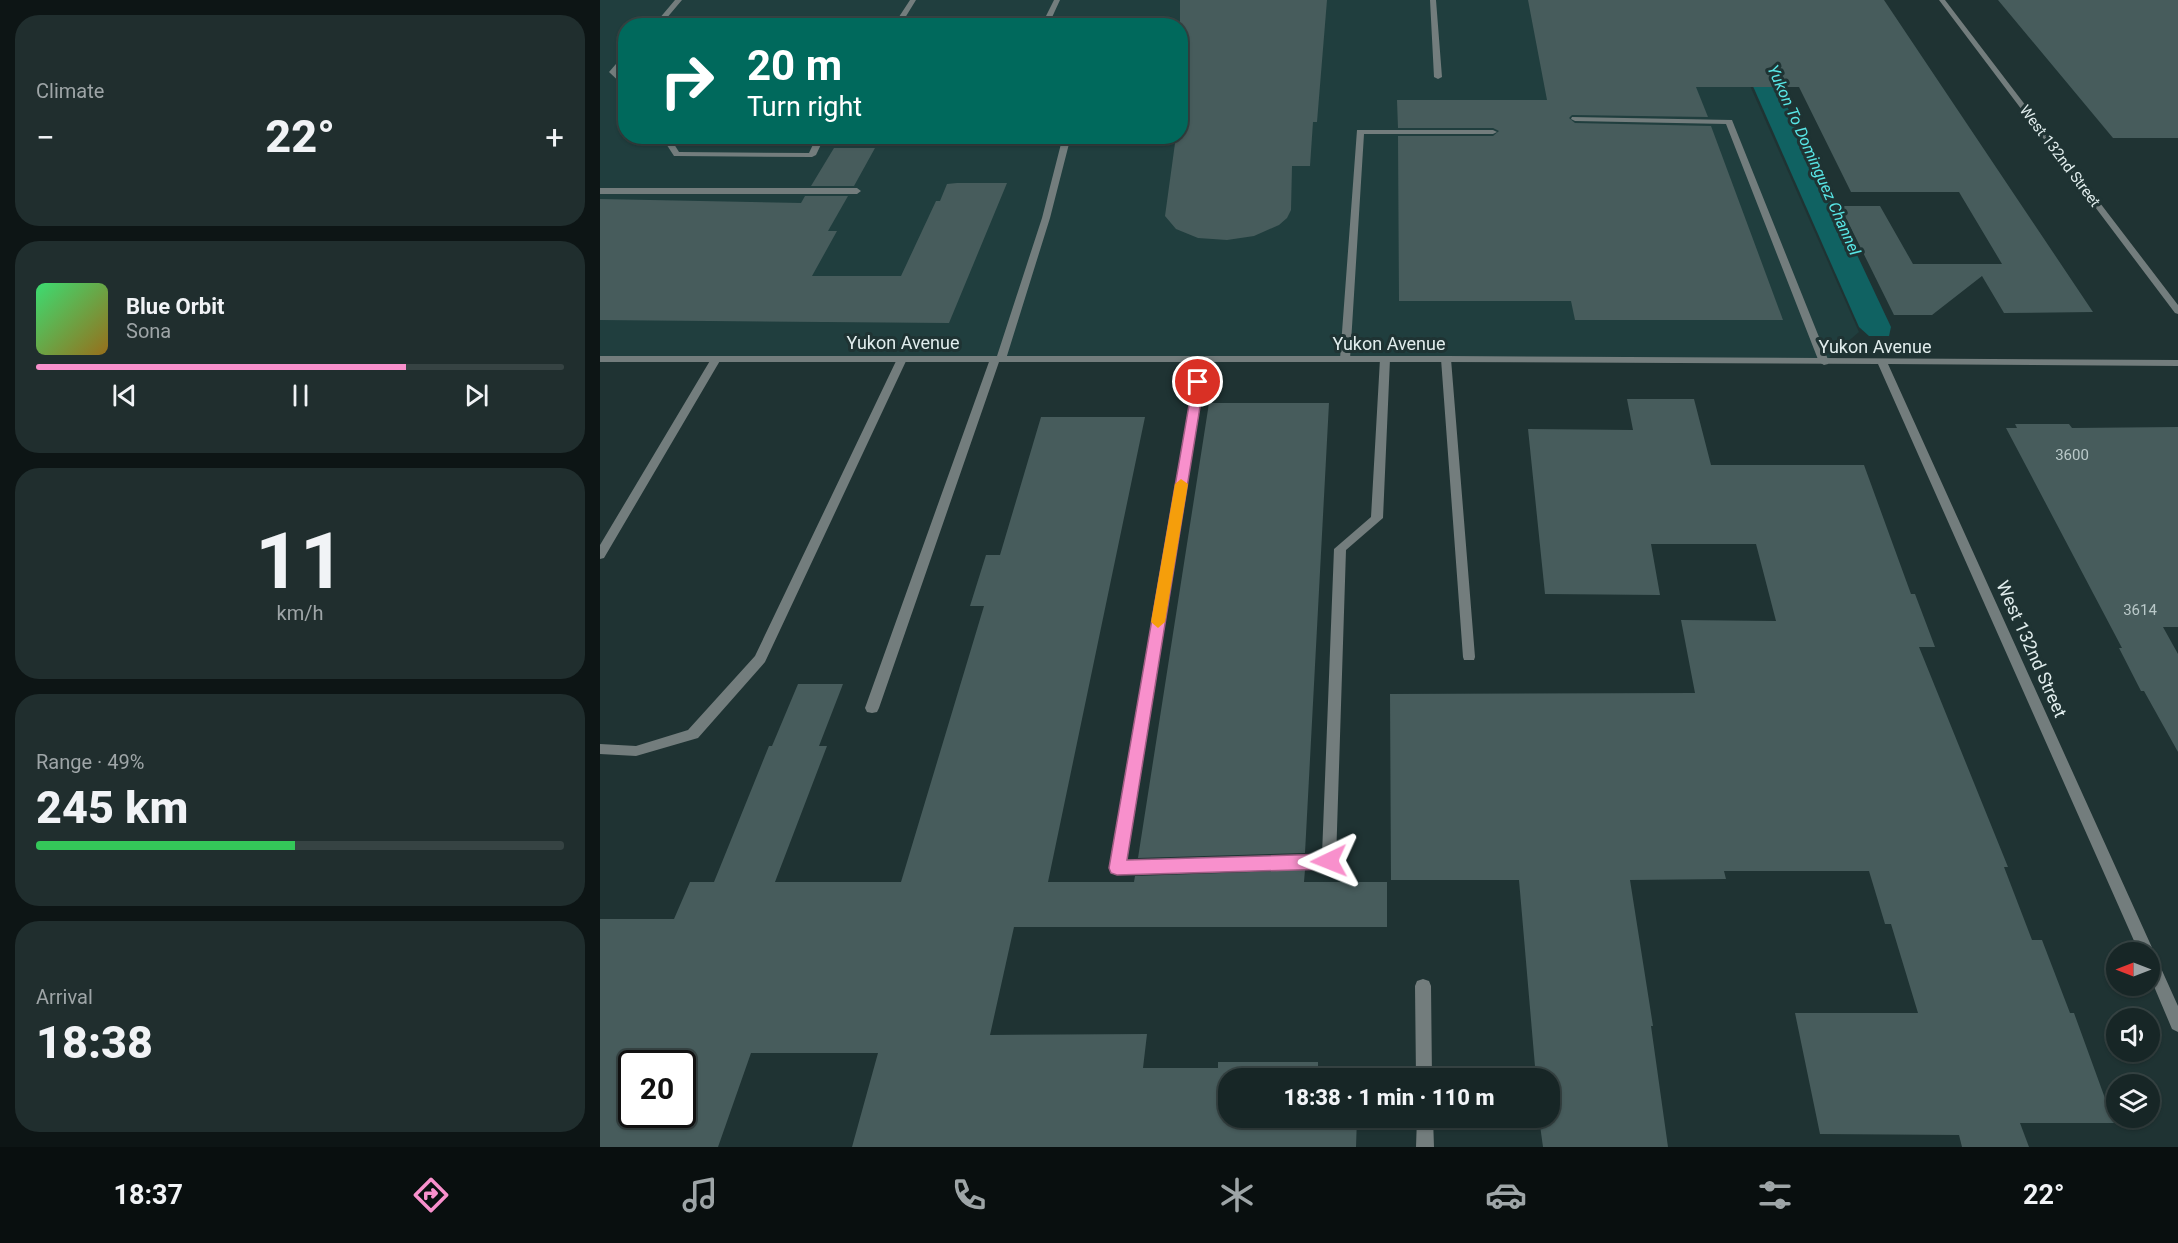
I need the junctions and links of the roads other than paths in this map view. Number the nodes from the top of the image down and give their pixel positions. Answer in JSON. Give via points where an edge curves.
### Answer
{"nodes":[{"id":1,"x":679,"y":0,"type":"edge"},
{"id":2,"x":913,"y":0,"type":"edge"},
{"id":3,"x":1057,"y":0,"type":"edge"},
{"id":4,"x":1433,"y":0,"type":"edge"},
{"id":5,"x":1942,"y":0,"type":"edge"},
{"id":6,"x":663,"y":18,"type":"edge"},
{"id":7,"x":901,"y":18,"type":"edge"},
{"id":8,"x":1048,"y":18,"type":"edge"},
{"id":9,"x":1438,"y":77,"type":"dead end"},
{"id":10,"x":1575,"y":119,"type":"dead end"},
{"id":11,"x":1493,"y":132,"type":"dead end"},
{"id":12,"x":670,"y":144,"type":"edge"},
{"id":13,"x":817,"y":144,"type":"edge"},
{"id":14,"x":1065,"y":144,"type":"edge"},
{"id":15,"x":600,"y":191,"type":"edge"},
{"id":16,"x":857,"y":191,"type":"dead end"},
{"id":17,"x":2178,"y":311,"type":"edge"},
{"id":18,"x":600,"y":359,"type":"edge"},
{"id":19,"x":716,"y":359,"type":"junction"},
{"id":20,"x":902,"y":359,"type":"junction"},
{"id":21,"x":998,"y":359,"type":"junction"},
{"id":22,"x":1202,"y":359,"type":"junction"},
{"id":23,"x":1345,"y":359,"type":"junction"},
{"id":24,"x":1385,"y":359,"type":"junction"},
{"id":25,"x":1446,"y":359,"type":"junction"},
{"id":26,"x":1824,"y":362,"type":"junction"},
{"id":27,"x":1882,"y":362,"type":"junction"},
{"id":28,"x":2178,"y":363,"type":"edge"},
{"id":29,"x":600,"y":555,"type":"edge"},
{"id":30,"x":1469,"y":657,"type":"dead end"},
{"id":31,"x":872,"y":708,"type":"dead end"},
{"id":32,"x":600,"y":749,"type":"edge"},
{"id":33,"x":2142,"y":942,"type":"edge"},
{"id":34,"x":2160,"y":983,"type":"edge"},
{"id":35,"x":1423,"y":986,"type":"dead end"},
{"id":36,"x":2178,"y":1024,"type":"edge"},
{"id":37,"x":1424,"y":1068,"type":"edge"},
{"id":38,"x":1425,"y":1128,"type":"edge"},
{"id":39,"x":1425,"y":1147,"type":"edge"}],
"edges":[{"from":1,"to":6,"type":"street"},
{"from":2,"to":7,"type":"street"},
{"from":3,"to":8,"type":"street"},
{"from":4,"to":9,"type":"street"},
{"from":5,"to":17,"type":"street","name":"West 132nd Street"},
{"from":10,"to":26,"type":"street","via":[[1729,122]]},
{"from":11,"to":23,"type":"street","via":[[1360,132]]},
{"from":12,"to":13,"type":"street","via":[[677,154],[812,155]]},
{"from":14,"to":21,"type":"street","via":[[1046,218]]},
{"from":15,"to":16,"type":"street"},
{"from":18,"to":19,"type":"street","name":"Yukon Avenue"},
{"from":19,"to":20,"type":"street","name":"Yukon Avenue"},
{"from":19,"to":29,"type":"street"},
{"from":20,"to":21,"type":"street","name":"Yukon Avenue"},
{"from":20,"to":32,"type":"street","via":[[760,659],[693,734],[636,751]]},
{"from":21,"to":22,"type":"street","name":"Yukon Avenue"},
{"from":21,"to":31,"type":"street"},
{"from":22,"to":23,"type":"street","name":"Yukon Avenue"},
{"from":22,"to":24,"type":"street","via":[[1117,868],[1329,861],[1340,549],[1377,518]]},
{"from":23,"to":24,"type":"street","name":"Yukon Avenue"},
{"from":24,"to":25,"type":"street","name":"Yukon Avenue"},
{"from":25,"to":26,"type":"street","name":"Yukon Avenue"},
{"from":25,"to":30,"type":"street"},
{"from":26,"to":27,"type":"street","name":"Yukon Avenue"},
{"from":27,"to":28,"type":"street","name":"Yukon Avenue"},
{"from":27,"to":33,"type":"street","name":"West 132nd Street"},
{"from":34,"to":36,"type":"street"},
{"from":35,"to":37,"type":"street"},
{"from":38,"to":39,"type":"street"}]}
